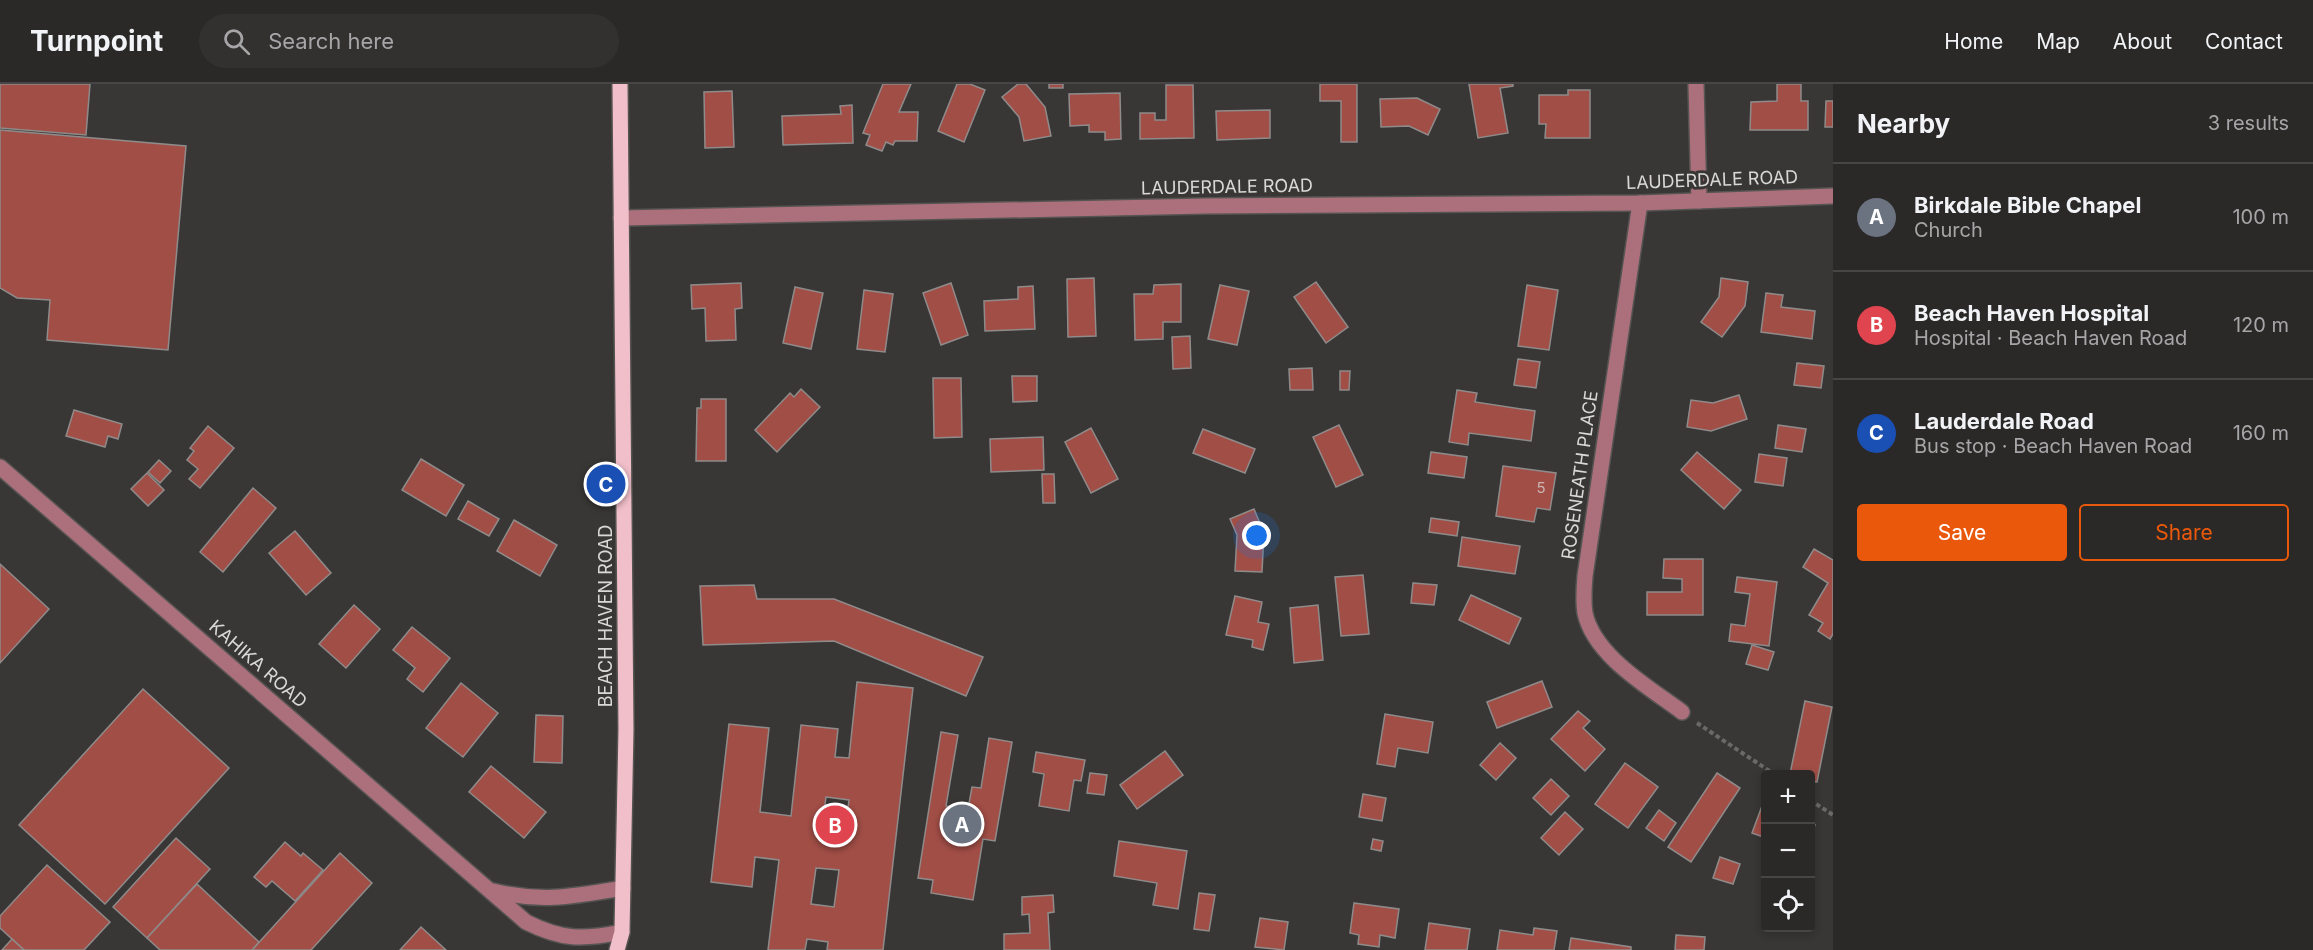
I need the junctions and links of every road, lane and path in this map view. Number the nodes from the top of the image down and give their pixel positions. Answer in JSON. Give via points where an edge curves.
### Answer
{"nodes":[{"id":1,"x":620,"y":84,"type":"edge"},
{"id":2,"x":1696,"y":84,"type":"edge"},
{"id":3,"x":1833,"y":196,"type":"edge"},
{"id":4,"x":1699,"y":201,"type":"junction"},
{"id":5,"x":1640,"y":203,"type":"junction"},
{"id":6,"x":621,"y":218,"type":"junction"},
{"id":7,"x":0,"y":466,"type":"edge"},
{"id":8,"x":1682,"y":712,"type":"joint"},
{"id":9,"x":1768,"y":770,"type":"edge"},
{"id":10,"x":1815,"y":803,"type":"edge"},
{"id":11,"x":1833,"y":815,"type":"edge"},
{"id":12,"x":623,"y":888,"type":"junction"},
{"id":13,"x":490,"y":890,"type":"junction"},
{"id":14,"x":622,"y":932,"type":"junction"},
{"id":15,"x":617,"y":950,"type":"edge"},
{"id":16,"x":627,"y":950,"type":"edge"}],
"edges":[{"from":1,"to":6,"type":"main road","name":"BEACH HAVEN ROAD"},
{"from":2,"to":4,"type":"street"},
{"from":3,"to":4,"type":"street","name":"LAUDERDALE ROAD"},
{"from":4,"to":5,"type":"street","name":"LAUDERDALE ROAD"},
{"from":5,"to":6,"type":"street","name":"LAUDERDALE ROAD"},
{"from":5,"to":8,"type":"street","name":"ROSENEATH PLACE","via":[[1585,576],[1585,613],[1590,630],[1621,667]]},
{"from":6,"to":12,"type":"main road","name":"BEACH HAVEN ROAD","via":[[626,717]]},
{"from":7,"to":13,"type":"street","name":"KAHIKA ROAD"},
{"from":8,"to":9,"type":"path"},
{"from":10,"to":11,"type":"path"},
{"from":12,"to":13,"type":"street","name":"KAHIKA ROAD","via":[[556,899]]},
{"from":12,"to":14,"type":"main road","name":"BEACH HAVEN ROAD"},
{"from":13,"to":14,"type":"street","name":"KAHIKA ROAD","via":[[526,922],[548,933],[594,937]]},
{"from":14,"to":15,"type":"main road","name":"BEACH HAVEN ROAD"},
{"from":14,"to":16,"type":"main road","name":"BEACH HAVEN ROAD"}]}
